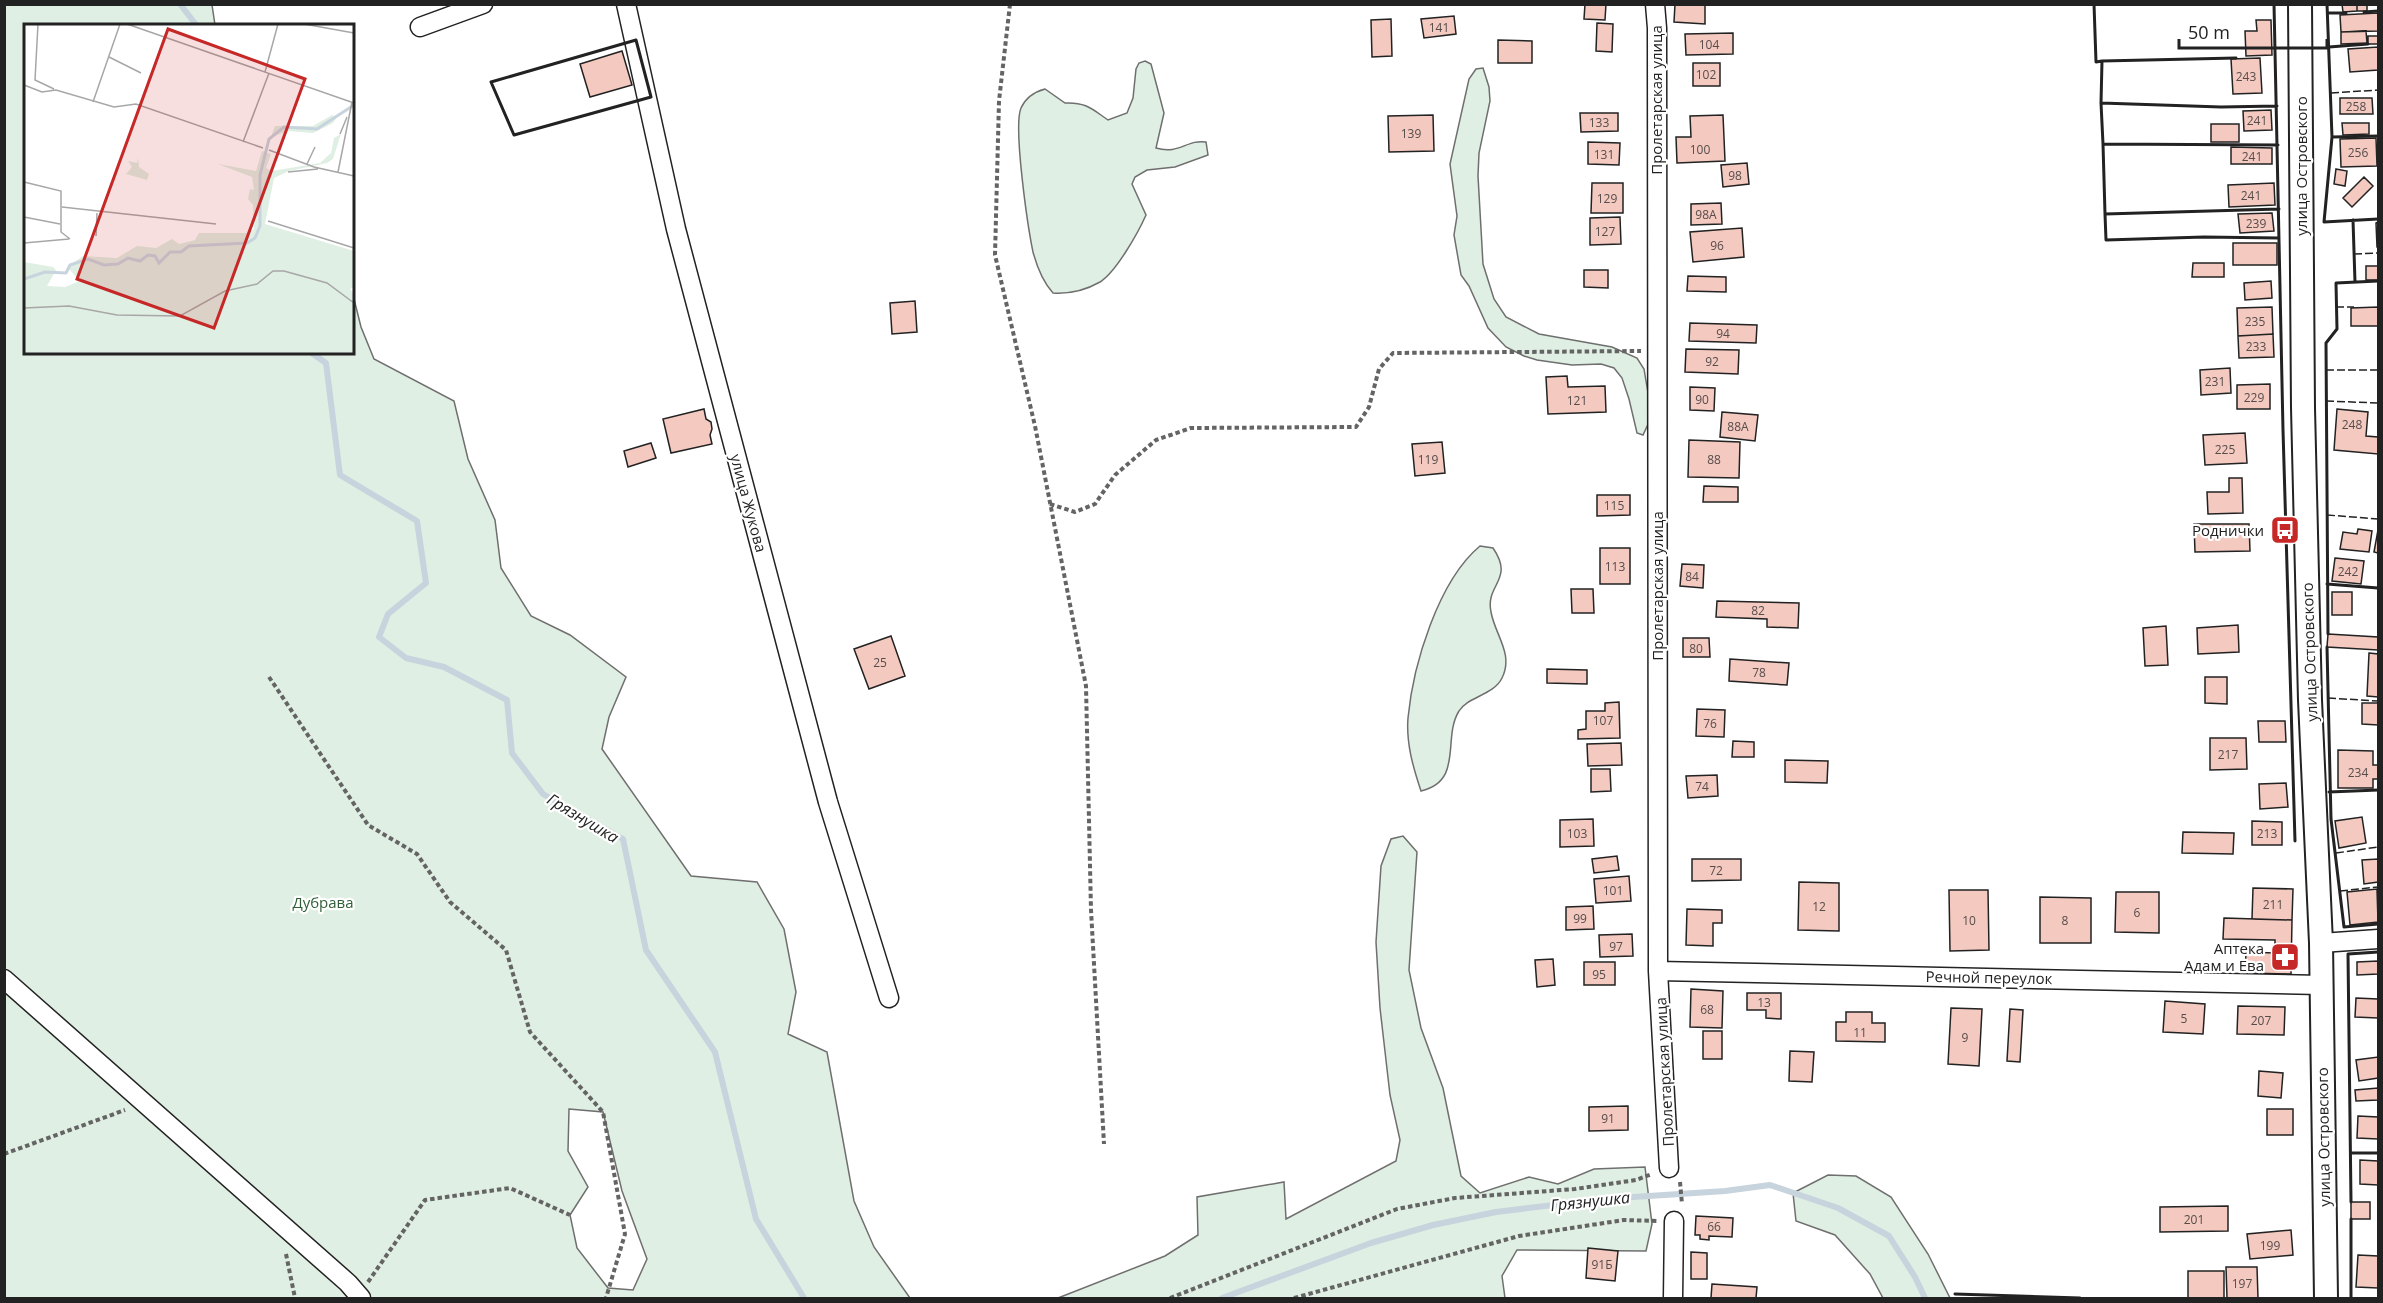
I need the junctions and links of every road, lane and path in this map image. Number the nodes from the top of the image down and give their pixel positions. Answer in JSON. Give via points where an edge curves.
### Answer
{"nodes":[{"id":1,"x":483,"y":4,"type":"edge"},
{"id":2,"x":626,"y":4,"type":"edge"},
{"id":3,"x":1010,"y":4,"type":"edge"},
{"id":4,"x":1655,"y":4,"type":"edge"},
{"id":5,"x":2300,"y":4,"type":"edge"},
{"id":6,"x":420,"y":27,"type":"dead end"},
{"id":7,"x":1657,"y":351,"type":"junction"},
{"id":8,"x":1050,"y":504,"type":"junction"},
{"id":9,"x":269,"y":677,"type":"dead end"},
{"id":10,"x":2379,"y":939,"type":"edge"},
{"id":11,"x":2321,"y":943,"type":"junction"},
{"id":12,"x":1658,"y":971,"type":"junction"},
{"id":13,"x":4,"y":979,"type":"edge"},
{"id":14,"x":2321,"y":985,"type":"junction"},
{"id":15,"x":889,"y":998,"type":"dead end"},
{"id":16,"x":144,"y":1103,"type":"junction"},
{"id":17,"x":1104,"y":1144,"type":"dead end"},
{"id":18,"x":4,"y":1154,"type":"edge"},
{"id":19,"x":1674,"y":1171,"type":"junction"},
{"id":20,"x":1678,"y":1213,"type":"junction"},
{"id":21,"x":570,"y":1215,"type":"dead end"},
{"id":22,"x":281,"y":1223,"type":"junction"},
{"id":23,"x":360,"y":1297,"type":"edge"},
{"id":24,"x":295,"y":1299,"type":"edge"},
{"id":25,"x":606,"y":1299,"type":"edge"},
{"id":26,"x":1170,"y":1299,"type":"edge"},
{"id":27,"x":1294,"y":1299,"type":"edge"},
{"id":28,"x":1673,"y":1299,"type":"edge"},
{"id":29,"x":2326,"y":1299,"type":"edge"}],
"edges":[{"from":1,"to":6,"type":"street"},
{"from":2,"to":15,"type":"street","name":"улица Жукова","via":[[676,229],[828,802]]},
{"from":3,"to":8,"type":"path","via":[[999,101],[995,255]]},
{"from":4,"to":7,"type":"street","name":"Пролетарская улица"},
{"from":5,"to":11,"type":"street","name":"улица Островского","via":[[2303,420]]},
{"from":7,"to":8,"type":"path","via":[[1393,353],[1379,369],[1369,407],[1356,427],[1191,428],[1155,440],[1115,475],[1095,504],[1075,512]]},
{"from":7,"to":12,"type":"street","name":"Пролетарская улица"},
{"from":8,"to":17,"type":"path","via":[[1086,686],[1091,910]]},
{"from":9,"to":25,"type":"path","via":[[368,825],[417,854],[450,902],[506,950],[530,1032],[603,1112],[625,1234]]},
{"from":10,"to":11,"type":"street"},
{"from":11,"to":14,"type":"street","name":"улица Островского"},
{"from":12,"to":14,"type":"street","name":"Речной переулок"},
{"from":12,"to":19,"type":"street","name":"Пролетарская улица"},
{"from":13,"to":16,"type":"street"},
{"from":14,"to":29,"type":"street","name":"улица Островского"},
{"from":16,"to":18,"type":"path"},
{"from":16,"to":22,"type":"street"},
{"from":19,"to":20,"type":"path"},
{"from":19,"to":26,"type":"path","via":[[1575,1190],[1455,1198],[1397,1209]]},
{"from":20,"to":27,"type":"path","via":[[1519,1236]]},
{"from":20,"to":28,"type":"street"},
{"from":21,"to":23,"type":"path","via":[[510,1188],[425,1200]]},
{"from":22,"to":23,"type":"street"},
{"from":22,"to":24,"type":"path"}]}
